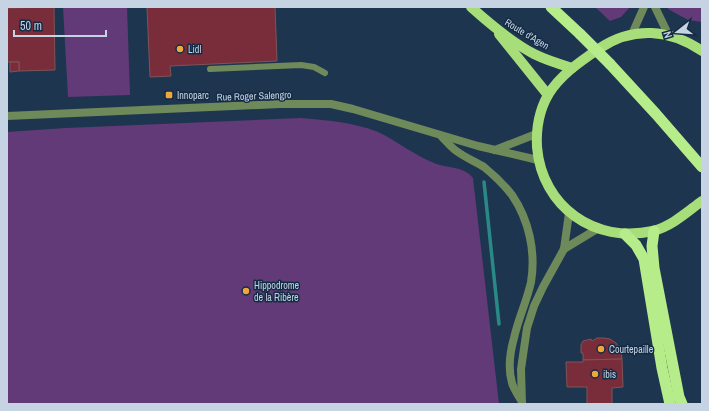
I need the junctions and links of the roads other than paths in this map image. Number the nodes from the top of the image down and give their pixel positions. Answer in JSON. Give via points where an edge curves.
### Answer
{"nodes":[{"id":1,"x":471,"y":7,"type":"edge"},
{"id":2,"x":551,"y":7,"type":"edge"},
{"id":3,"x":644,"y":7,"type":"edge"},
{"id":4,"x":655,"y":7,"type":"edge"},
{"id":5,"x":493,"y":27,"type":"junction"},
{"id":6,"x":632,"y":34,"type":"junction"},
{"id":7,"x":668,"y":34,"type":"junction"},
{"id":8,"x":702,"y":51,"type":"edge"},
{"id":9,"x":572,"y":68,"type":"junction"},
{"id":10,"x":210,"y":69,"type":"dead end"},
{"id":11,"x":325,"y":73,"type":"dead end"},
{"id":12,"x":548,"y":95,"type":"junction"},
{"id":13,"x":7,"y":116,"type":"edge"},
{"id":14,"x":536,"y":134,"type":"junction"},
{"id":15,"x":442,"y":136,"type":"junction"},
{"id":16,"x":495,"y":150,"type":"junction"},
{"id":17,"x":538,"y":160,"type":"junction"},
{"id":18,"x":702,"y":167,"type":"edge"},
{"id":19,"x":702,"y":201,"type":"edge"},
{"id":20,"x":569,"y":213,"type":"junction"},
{"id":21,"x":597,"y":229,"type":"junction"},
{"id":22,"x":654,"y":231,"type":"junction"},
{"id":23,"x":624,"y":234,"type":"junction"},
{"id":24,"x":564,"y":249,"type":"junction"},
{"id":25,"x":522,"y":403,"type":"edge"},
{"id":26,"x":670,"y":404,"type":"edge"},
{"id":27,"x":682,"y":404,"type":"edge"}],
"edges":[{"from":1,"to":5,"type":"main road","name":"Route d'Agen"},
{"from":2,"to":18,"type":"highway","bridge":true,"via":[[610,64]]},
{"from":3,"to":6,"type":"street"},
{"from":4,"to":7,"type":"street"},
{"from":5,"to":9,"type":"main road","name":"Route d'Agen","via":[[533,53]]},
{"from":5,"to":12,"type":"main road","name":"Route d'Agen"},
{"from":6,"to":7,"type":"main road"},
{"from":6,"to":9,"type":"main road","via":[[607,44]]},
{"from":7,"to":8,"type":"main road"},
{"from":9,"to":12,"type":"main road"},
{"from":10,"to":11,"type":"lane","via":[[301,65],[314,67]]},
{"from":12,"to":14,"type":"main road","via":[[541,110]]},
{"from":13,"to":15,"type":"street","name":"Rue Roger Salengro","via":[[331,104]]},
{"from":14,"to":16,"type":"street"},
{"from":14,"to":17,"type":"main road"},
{"from":15,"to":16,"type":"street","name":"Rue Roger Salengro"},
{"from":15,"to":25,"type":"street","via":[[455,150],[502,183],[526,222],[532,251],[531,283],[517,324],[510,365],[512,383]]},
{"from":16,"to":17,"type":"street","name":"Rue Roger Salengro"},
{"from":17,"to":20,"type":"main road","via":[[543,177],[554,196]]},
{"from":19,"to":22,"type":"main road","via":[[674,222]]},
{"from":20,"to":21,"type":"main road"},
{"from":20,"to":24,"type":"street"},
{"from":21,"to":23,"type":"main road"},
{"from":21,"to":24,"type":"street"},
{"from":22,"to":23,"type":"main road"},
{"from":22,"to":27,"type":"highway","via":[[654,268]]},
{"from":23,"to":26,"type":"highway","via":[[636,245],[644,259]]},
{"from":24,"to":25,"type":"street","via":[[534,306],[527,328],[521,369]]}]}
